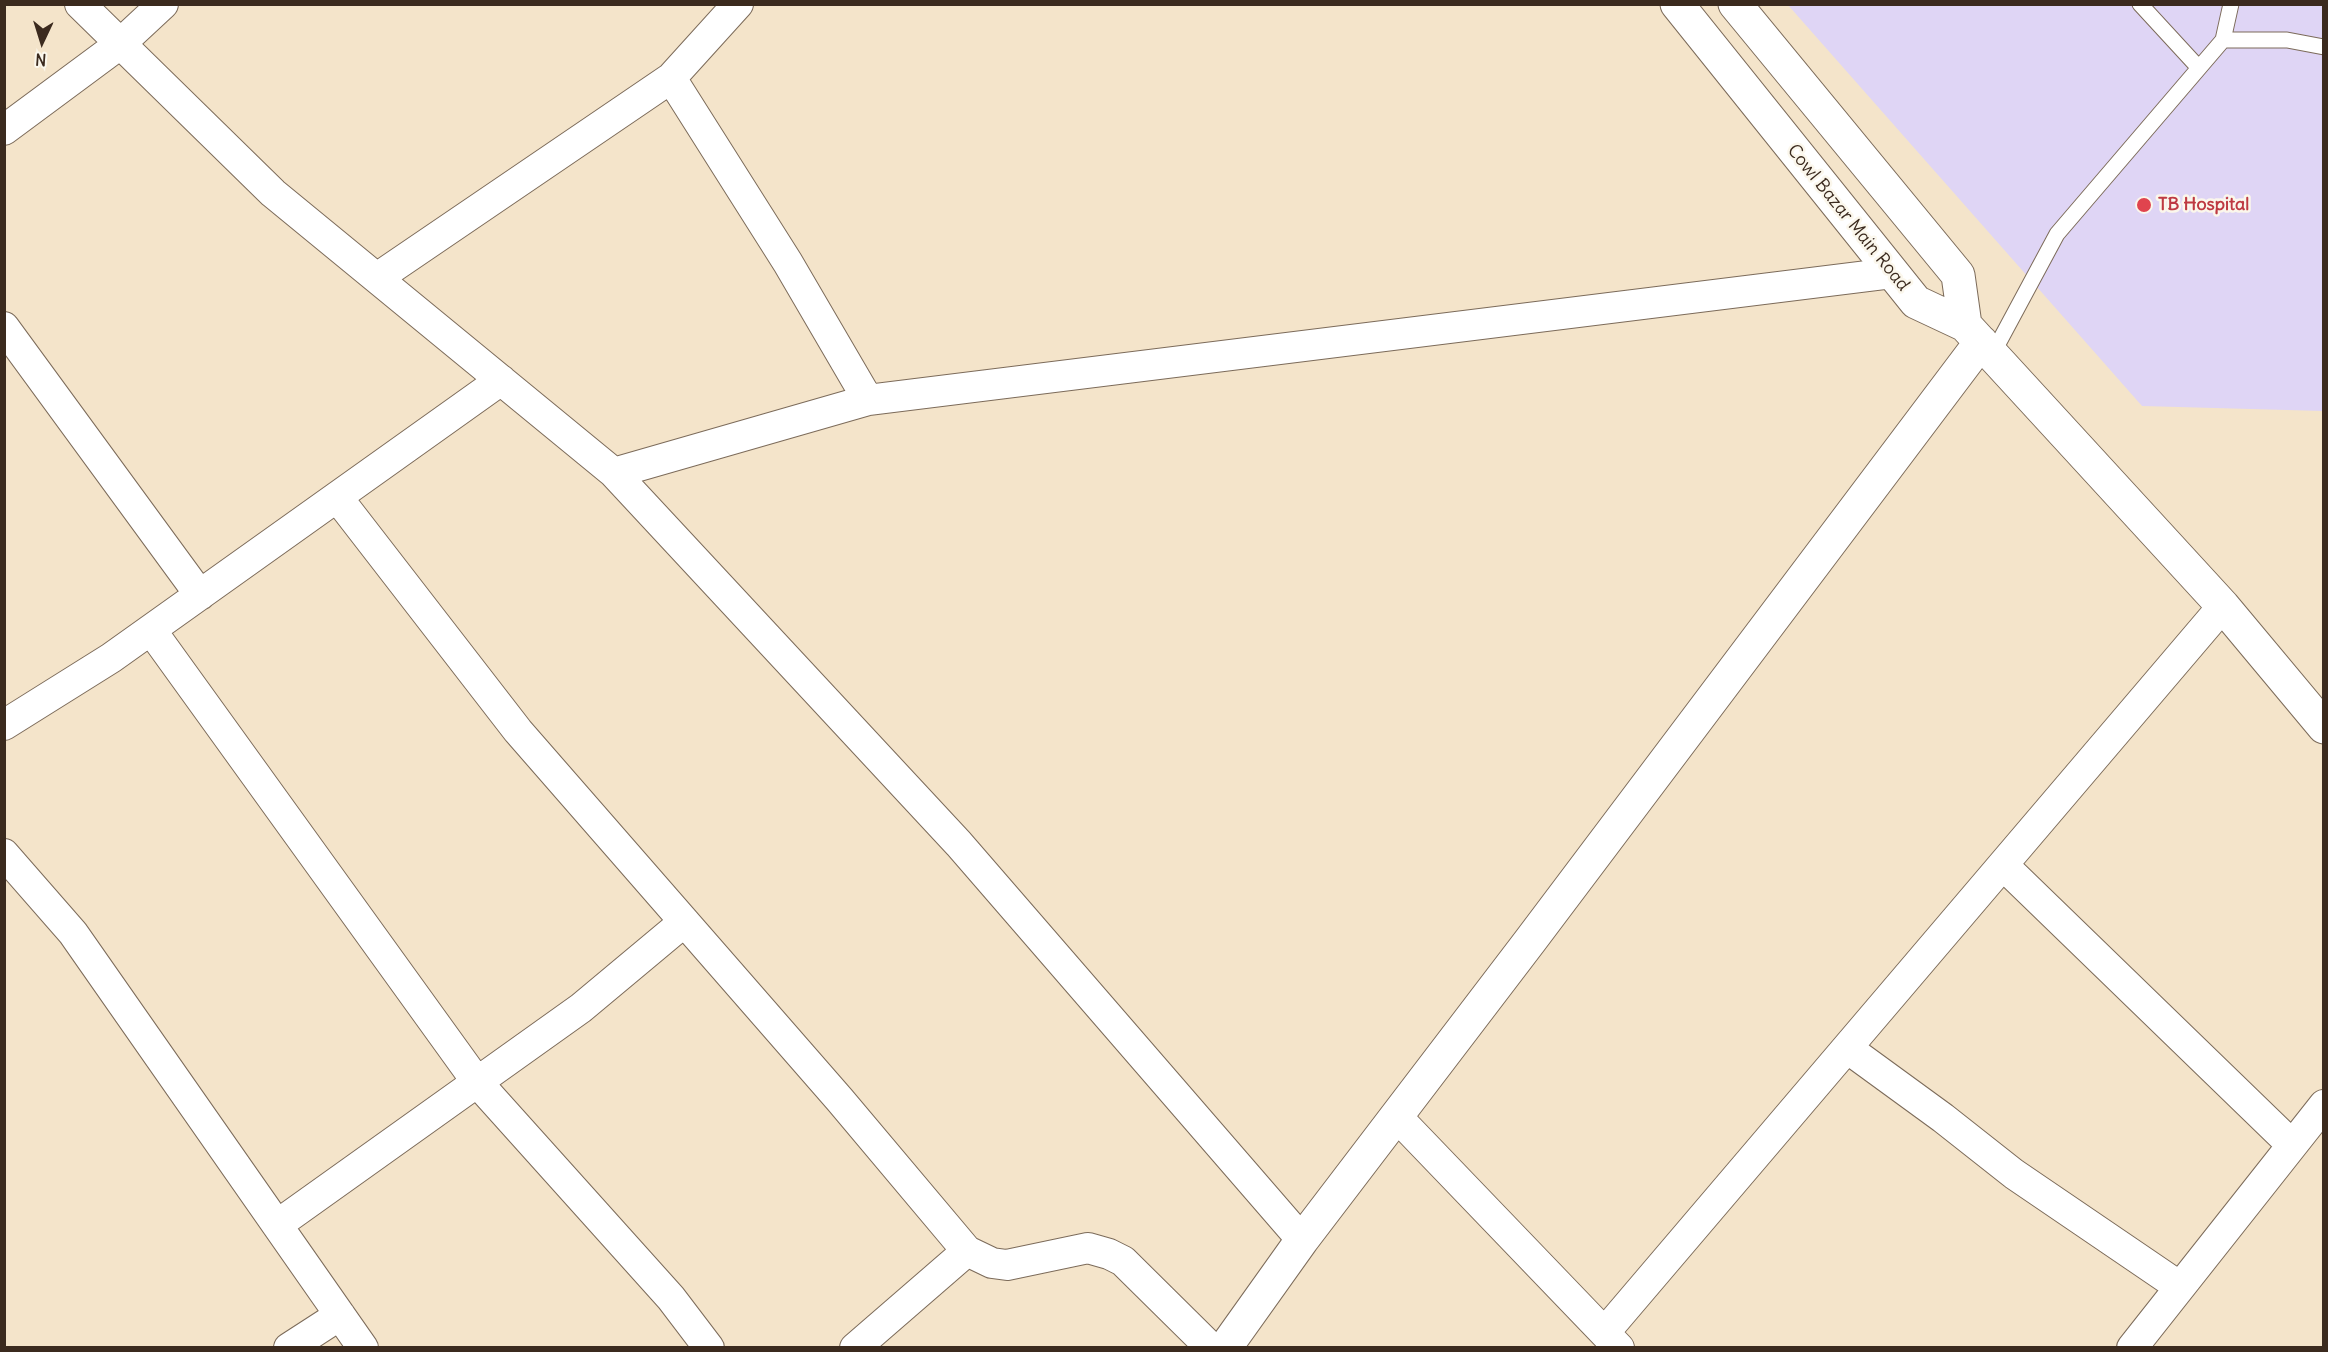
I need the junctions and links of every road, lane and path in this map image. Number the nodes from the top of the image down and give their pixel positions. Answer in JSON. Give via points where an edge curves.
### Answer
{"nodes":[{"id":1,"x":80,"y":4,"type":"edge"},
{"id":2,"x":163,"y":4,"type":"edge"},
{"id":3,"x":738,"y":4,"type":"edge"},
{"id":4,"x":1677,"y":4,"type":"edge"},
{"id":5,"x":1736,"y":4,"type":"edge"},
{"id":6,"x":2140,"y":4,"type":"edge"},
{"id":7,"x":2231,"y":4,"type":"edge"},
{"id":8,"x":2223,"y":40,"type":"junction"},
{"id":9,"x":120,"y":44,"type":"junction"},
{"id":10,"x":2324,"y":47,"type":"edge"},
{"id":11,"x":2198,"y":67,"type":"junction"},
{"id":12,"x":671,"y":78,"type":"junction"},
{"id":13,"x":4,"y":130,"type":"edge"},
{"id":14,"x":1892,"y":273,"type":"junction"},
{"id":15,"x":377,"y":278,"type":"junction"},
{"id":16,"x":4,"y":327,"type":"edge"},
{"id":17,"x":1979,"y":341,"type":"junction"},
{"id":18,"x":501,"y":380,"type":"junction"},
{"id":19,"x":868,"y":400,"type":"junction"},
{"id":20,"x":614,"y":473,"type":"junction"},
{"id":21,"x":337,"y":497,"type":"junction"},
{"id":22,"x":200,"y":595,"type":"junction"},
{"id":23,"x":2223,"y":606,"type":"junction"},
{"id":24,"x":151,"y":630,"type":"junction"},
{"id":25,"x":4,"y":725,"type":"edge"},
{"id":26,"x":2324,"y":727,"type":"edge"},
{"id":27,"x":4,"y":854,"type":"edge"},
{"id":28,"x":2003,"y":865,"type":"junction"},
{"id":29,"x":684,"y":922,"type":"junction"},
{"id":30,"x":1847,"y":1048,"type":"junction"},
{"id":31,"x":477,"y":1082,"type":"junction"},
{"id":32,"x":2324,"y":1105,"type":"edge"},
{"id":33,"x":1397,"y":1117,"type":"junction"},
{"id":34,"x":2292,"y":1144,"type":"junction"},
{"id":35,"x":277,"y":1225,"type":"junction"},
{"id":36,"x":1302,"y":1240,"type":"junction"},
{"id":37,"x":967,"y":1251,"type":"junction"},
{"id":38,"x":2180,"y":1287,"type":"junction"},
{"id":39,"x":340,"y":1315,"type":"junction"},
{"id":40,"x":1612,"y":1340,"type":"edge"},
{"id":41,"x":289,"y":1347,"type":"edge"},
{"id":42,"x":363,"y":1347,"type":"edge"},
{"id":43,"x":709,"y":1347,"type":"edge"},
{"id":44,"x":855,"y":1347,"type":"edge"},
{"id":45,"x":1211,"y":1347,"type":"edge"},
{"id":46,"x":1226,"y":1347,"type":"edge"},
{"id":47,"x":2132,"y":1347,"type":"edge"}],
"edges":[{"from":1,"to":9,"type":"street"},
{"from":2,"to":9,"type":"street"},
{"from":3,"to":12,"type":"street"},
{"from":4,"to":14,"type":"street","name":"Cowl Bazar Main Road"},
{"from":5,"to":17,"type":"street","via":[[1958,275]]},
{"from":6,"to":11,"type":"lane"},
{"from":7,"to":8,"type":"lane"},
{"from":8,"to":10,"type":"lane","via":[[2287,40]]},
{"from":8,"to":11,"type":"lane"},
{"from":9,"to":13,"type":"street"},
{"from":9,"to":15,"type":"street","via":[[273,194]]},
{"from":11,"to":17,"type":"lane","via":[[2057,234]]},
{"from":12,"to":15,"type":"street"},
{"from":12,"to":19,"type":"street","via":[[788,263]]},
{"from":14,"to":17,"type":"street","name":"Cowl Bazar Main Road","via":[[1916,302]]},
{"from":14,"to":19,"type":"street"},
{"from":15,"to":18,"type":"street"},
{"from":16,"to":22,"type":"street"},
{"from":17,"to":23,"type":"street"},
{"from":17,"to":33,"type":"street"},
{"from":18,"to":20,"type":"street"},
{"from":18,"to":21,"type":"street"},
{"from":19,"to":20,"type":"street"},
{"from":20,"to":36,"type":"street","via":[[959,844]]},
{"from":21,"to":22,"type":"street"},
{"from":21,"to":29,"type":"street","via":[[519,731]]},
{"from":22,"to":24,"type":"street"},
{"from":23,"to":26,"type":"street"},
{"from":23,"to":28,"type":"street"},
{"from":24,"to":25,"type":"street"},
{"from":24,"to":31,"type":"street"},
{"from":27,"to":35,"type":"street","via":[[73,933]]},
{"from":28,"to":30,"type":"street"},
{"from":28,"to":34,"type":"street"},
{"from":29,"to":31,"type":"street","via":[[581,1008]]},
{"from":29,"to":37,"type":"street"},
{"from":30,"to":38,"type":"street","via":[[2014,1174]]},
{"from":30,"to":40,"type":"street"},
{"from":31,"to":35,"type":"street"},
{"from":31,"to":43,"type":"street","via":[[671,1298]]},
{"from":32,"to":34,"type":"street"},
{"from":33,"to":36,"type":"street"},
{"from":33,"to":40,"type":"street"},
{"from":34,"to":38,"type":"street"},
{"from":35,"to":39,"type":"street"},
{"from":36,"to":46,"type":"street"},
{"from":37,"to":44,"type":"street"},
{"from":37,"to":45,"type":"street","via":[[992,1263],[1007,1265],[1088,1248],[1109,1254],[1123,1262]]},
{"from":38,"to":47,"type":"street"},
{"from":39,"to":41,"type":"street"},
{"from":39,"to":42,"type":"street"}]}
